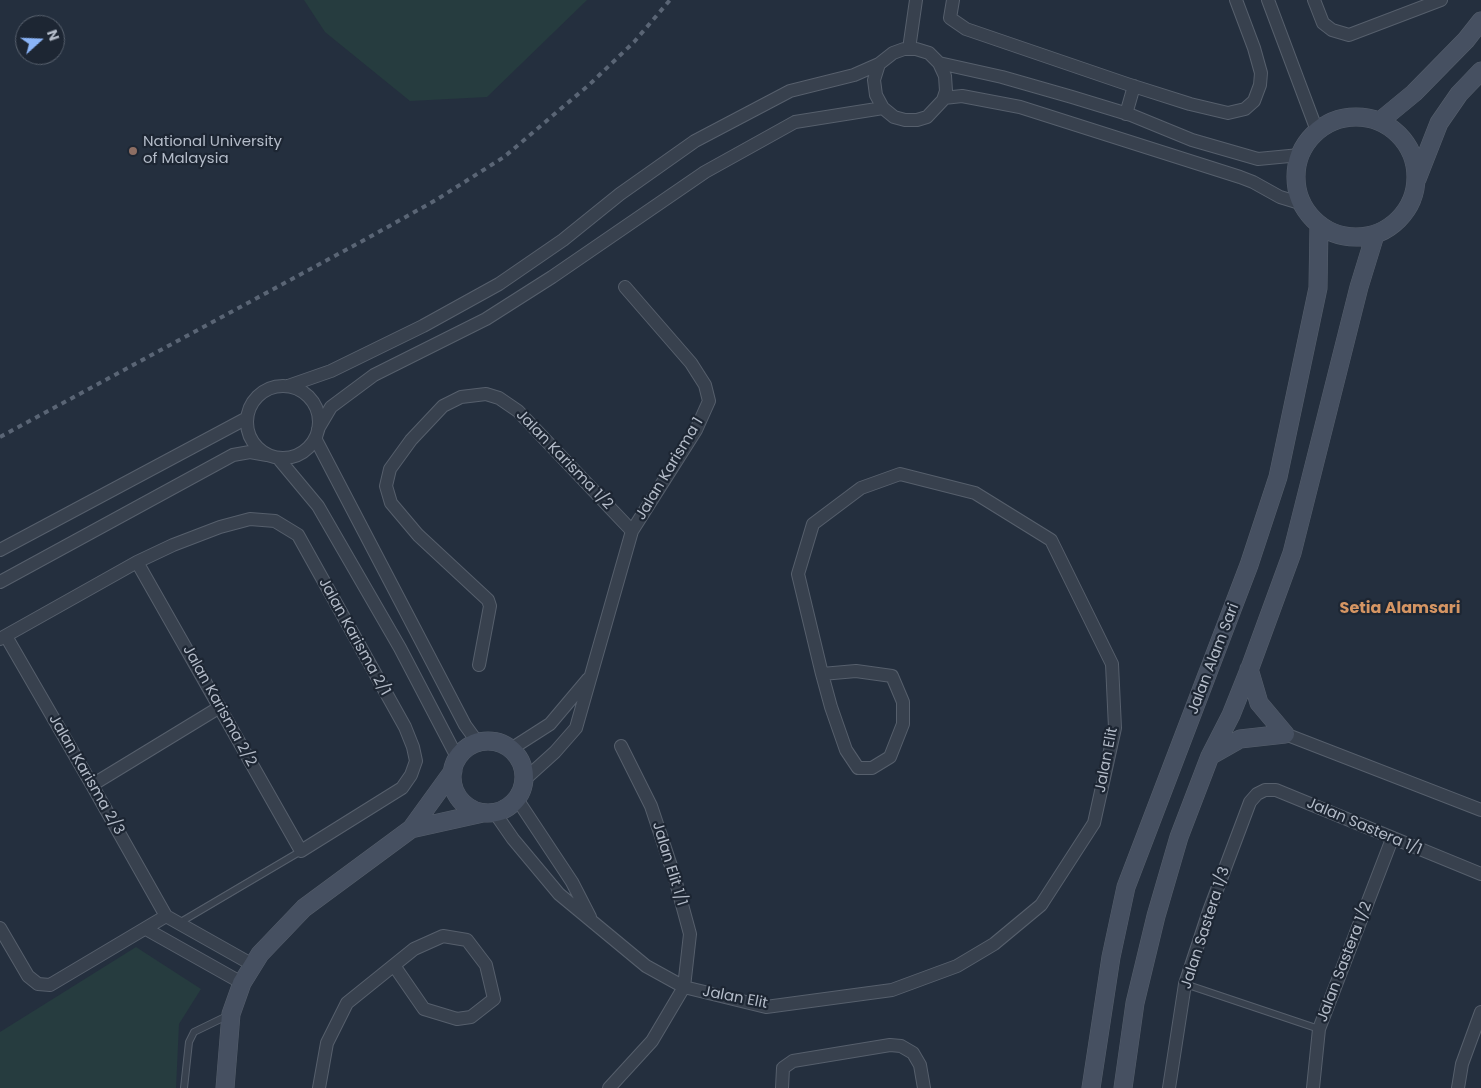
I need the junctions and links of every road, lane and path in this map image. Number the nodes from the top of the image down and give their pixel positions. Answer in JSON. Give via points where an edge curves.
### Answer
{"nodes":[{"id":1,"x":916,"y":0,"type":"edge"},
{"id":2,"x":953,"y":0,"type":"edge"},
{"id":3,"x":1236,"y":0,"type":"edge"},
{"id":4,"x":1268,"y":0,"type":"edge"},
{"id":5,"x":1314,"y":0,"type":"edge"},
{"id":6,"x":1442,"y":0,"type":"edge"},
{"id":7,"x":1481,"y":22,"type":"edge"},
{"id":8,"x":909,"y":48,"type":"junction"},
{"id":9,"x":940,"y":63,"type":"junction"},
{"id":10,"x":879,"y":64,"type":"junction"},
{"id":11,"x":1481,"y":71,"type":"edge"},
{"id":12,"x":1134,"y":86,"type":"junction"},
{"id":13,"x":944,"y":98,"type":"junction"},
{"id":14,"x":883,"y":108,"type":"junction"},
{"id":15,"x":1126,"y":114,"type":"junction"},
{"id":16,"x":1380,"y":121,"type":"junction"},
{"id":17,"x":1316,"y":128,"type":"junction"},
{"id":18,"x":1300,"y":155,"type":"junction"},
{"id":19,"x":1417,"y":180,"type":"junction"},
{"id":20,"x":1303,"y":204,"type":"junction"},
{"id":21,"x":1319,"y":225,"type":"junction"},
{"id":22,"x":1374,"y":235,"type":"junction"},
{"id":23,"x":624,"y":287,"type":"dead end"},
{"id":24,"x":288,"y":386,"type":"junction"},
{"id":25,"x":247,"y":418,"type":"junction"},
{"id":26,"x":317,"y":434,"type":"junction"},
{"id":27,"x":272,"y":457,"type":"junction"},
{"id":28,"x":632,"y":531,"type":"junction"},
{"id":29,"x":0,"y":550,"type":"edge"},
{"id":30,"x":137,"y":562,"type":"junction"},
{"id":31,"x":0,"y":582,"type":"edge"},
{"id":32,"x":2,"y":638,"type":"edge"},
{"id":33,"x":479,"y":665,"type":"dead end"},
{"id":34,"x":1249,"y":669,"type":"junction"},
{"id":35,"x":822,"y":674,"type":"junction"},
{"id":36,"x":591,"y":675,"type":"junction"},
{"id":37,"x":220,"y":707,"type":"junction"},
{"id":38,"x":1285,"y":734,"type":"junction"},
{"id":39,"x":478,"y":743,"type":"junction"},
{"id":40,"x":622,"y":746,"type":"dead end"},
{"id":41,"x":510,"y":749,"type":"junction"},
{"id":42,"x":1210,"y":756,"type":"junction"},
{"id":43,"x":456,"y":765,"type":"junction"},
{"id":44,"x":524,"y":780,"type":"junction"},
{"id":45,"x":92,"y":785,"type":"junction"},
{"id":46,"x":517,"y":799,"type":"junction"},
{"id":47,"x":1250,"y":802,"type":"joint"},
{"id":48,"x":1481,"y":810,"type":"edge"},
{"id":49,"x":489,"y":813,"type":"junction"},
{"id":50,"x":411,"y":829,"type":"junction"},
{"id":51,"x":1392,"y":839,"type":"junction"},
{"id":52,"x":301,"y":851,"type":"junction"},
{"id":53,"x":1481,"y":874,"type":"edge"},
{"id":54,"x":166,"y":916,"type":"junction"},
{"id":55,"x":179,"y":923,"type":"junction"},
{"id":56,"x":593,"y":924,"type":"junction"},
{"id":57,"x":0,"y":928,"type":"edge"},
{"id":58,"x":146,"y":929,"type":"junction"},
{"id":59,"x":253,"y":965,"type":"junction"},
{"id":60,"x":395,"y":967,"type":"junction"},
{"id":61,"x":242,"y":983,"type":"junction"},
{"id":62,"x":1185,"y":984,"type":"junction"},
{"id":63,"x":684,"y":987,"type":"junction"},
{"id":64,"x":1481,"y":1012,"type":"edge"},
{"id":65,"x":231,"y":1014,"type":"junction"},
{"id":66,"x":1320,"y":1028,"type":"junction"},
{"id":67,"x":184,"y":1088,"type":"edge"},
{"id":68,"x":226,"y":1088,"type":"edge"},
{"id":69,"x":319,"y":1088,"type":"edge"},
{"id":70,"x":609,"y":1088,"type":"edge"},
{"id":71,"x":782,"y":1088,"type":"edge"},
{"id":72,"x":924,"y":1088,"type":"edge"},
{"id":73,"x":1091,"y":1088,"type":"edge"},
{"id":74,"x":1123,"y":1088,"type":"edge"},
{"id":75,"x":1169,"y":1088,"type":"edge"},
{"id":76,"x":1313,"y":1088,"type":"edge"},
{"id":77,"x":1458,"y":1088,"type":"edge"}],
"edges":[{"from":1,"to":8,"type":"street"},
{"from":2,"to":12,"type":"street","via":[[950,18],[966,29]]},
{"from":3,"to":12,"type":"street","via":[[1261,73],[1254,101],[1245,108],[1228,113]]},
{"from":4,"to":17,"type":"street"},
{"from":5,"to":6,"type":"street","via":[[1323,22],[1332,30],[1349,35]]},
{"from":7,"to":16,"type":"street","via":[[1414,93]]},
{"from":8,"to":9,"type":"street","via":[[929,53]]},
{"from":8,"to":10,"type":"street","via":[[893,52]]},
{"from":9,"to":13,"type":"street","via":[[945,76]]},
{"from":9,"to":15,"type":"street","via":[[1002,77]]},
{"from":10,"to":14,"type":"street","via":[[875,88]]},
{"from":10,"to":24,"type":"street","via":[[854,75],[790,91],[744,114],[695,141],[499,284],[331,371]]},
{"from":11,"to":19,"type":"street","via":[[1459,94],[1440,123]]},
{"from":12,"to":15,"type":"street"},
{"from":13,"to":14,"type":"street","via":[[936,110],[917,120],[894,117]]},
{"from":13,"to":20,"type":"street","via":[[962,96],[1020,107],[1240,177],[1280,197]]},
{"from":14,"to":26,"type":"street","via":[[795,122],[704,172],[486,319],[374,375],[330,407]]},
{"from":15,"to":18,"type":"street","via":[[1192,140],[1258,158]]},
{"from":16,"to":17,"type":"street","via":[[1361,116],[1342,118]]},
{"from":16,"to":19,"type":"street","via":[[1407,144],[1415,162]]},
{"from":17,"to":18,"type":"street"},
{"from":18,"to":20,"type":"street","via":[[1296,174]]},
{"from":19,"to":22,"type":"street","via":[[1413,198],[1404,214],[1391,227]]},
{"from":20,"to":21,"type":"street"},
{"from":21,"to":22,"type":"street","via":[[1336,234],[1356,238]]},
{"from":21,"to":73,"type":"street","name":"Jalan Alam Sari","via":[[1318,288],[1278,477],[1249,565],[1126,887],[1111,957]]},
{"from":22,"to":34,"type":"street","via":[[1292,553]]},
{"from":23,"to":28,"type":"street","name":"Jalan Karisma 1","via":[[691,364],[705,386],[709,402],[696,430]]},
{"from":24,"to":25,"type":"street","via":[[276,386],[256,398]]},
{"from":24,"to":26,"type":"street","via":[[302,391],[312,401],[318,414]]},
{"from":25,"to":27,"type":"street","via":[[248,433],[255,446]]},
{"from":25,"to":29,"type":"street"},
{"from":26,"to":27,"type":"street","via":[[300,454],[289,458]]},
{"from":26,"to":39,"type":"street","via":[[460,716]]},
{"from":27,"to":31,"type":"street","via":[[250,452],[233,455]]},
{"from":27,"to":43,"type":"street","via":[[318,506],[400,648]]},
{"from":28,"to":33,"type":"street","name":"Jalan Karisma 1/2","via":[[518,411],[499,398],[486,394],[461,397],[443,406],[410,440],[390,469],[386,486],[391,503],[418,536],[488,600],[490,606]]},
{"from":28,"to":36,"type":"street","name":"Jalan Karisma 1"},
{"from":30,"to":32,"type":"street","name":"Jalan Karisma 2/1"},
{"from":30,"to":37,"type":"street","name":"Jalan Karisma 2/2"},
{"from":30,"to":52,"type":"street","name":"Jalan Karisma 2/1","via":[[220,527],[250,519],[275,521],[298,535],[405,728],[416,761],[402,788]]},
{"from":32,"to":45,"type":"street","name":"Jalan Karisma 2/3","via":[[6,638]]},
{"from":34,"to":38,"type":"street","via":[[1259,703]]},
{"from":34,"to":42,"type":"street"},
{"from":35,"to":35,"type":"street","name":"Jalan Elit","via":[[856,671],[892,676],[903,702],[903,724],[890,757],[872,768],[858,768],[846,750]]},
{"from":35,"to":63,"type":"street","name":"Jalan Elit","via":[[798,574],[813,524],[861,488],[900,474],[975,493],[1051,540],[1112,664],[1115,728],[1094,823],[1041,905],[994,944],[957,966],[892,990],[766,1007]]},
{"from":36,"to":41,"type":"street","name":"Jalan Karisma 1","via":[[550,724]]},
{"from":36,"to":44,"type":"street","name":"Jalan Karisma 1","via":[[576,728]]},
{"from":37,"to":45,"type":"street"},
{"from":37,"to":52,"type":"street","name":"Jalan Karisma 2/2"},
{"from":38,"to":42,"type":"street","via":[[1240,738]]},
{"from":38,"to":48,"type":"street"},
{"from":39,"to":41,"type":"street","via":[[495,742]]},
{"from":39,"to":43,"type":"street","via":[[463,752]]},
{"from":40,"to":63,"type":"street","name":"Jalan Elit 1/1","via":[[650,806],[690,934]]},
{"from":41,"to":44,"type":"street","via":[[521,763]]},
{"from":42,"to":74,"type":"street","via":[[1179,836],[1156,916],[1135,1003]]},
{"from":43,"to":49,"type":"street","via":[[455,790],[459,798],[474,810]]},
{"from":43,"to":50,"type":"street"},
{"from":44,"to":46,"type":"street"},
{"from":45,"to":54,"type":"street","name":"Jalan Karisma 2/3"},
{"from":46,"to":49,"type":"street","via":[[507,808]]},
{"from":46,"to":56,"type":"street","name":"Jalan Elit","via":[[572,882]]},
{"from":47,"to":51,"type":"street","name":"Jalan Sastera 1/1","via":[[1265,790],[1276,790]]},
{"from":47,"to":62,"type":"street","name":"Jalan Sastera 1/3"},
{"from":49,"to":50,"type":"street"},
{"from":49,"to":56,"type":"street","name":"Jalan Elit","via":[[559,894]]},
{"from":50,"to":59,"type":"street","via":[[304,908]]},
{"from":51,"to":53,"type":"street","name":"Jalan Sastera 1/1"},
{"from":51,"to":66,"type":"street","name":"Jalan Sastera 1/2"},
{"from":52,"to":55,"type":"lane"},
{"from":54,"to":55,"type":"street"},
{"from":54,"to":58,"type":"street"},
{"from":55,"to":59,"type":"street"},
{"from":56,"to":63,"type":"street","name":"Jalan Elit","via":[[646,966]]},
{"from":57,"to":58,"type":"street","via":[[28,976],[38,984],[50,985]]},
{"from":58,"to":61,"type":"street"},
{"from":59,"to":61,"type":"street"},
{"from":60,"to":60,"type":"street","via":[[424,1009],[457,1019],[472,1017],[494,999],[486,965],[467,940],[444,936],[414,949]]},
{"from":60,"to":69,"type":"street","via":[[347,1003],[327,1043]]},
{"from":61,"to":65,"type":"street"},
{"from":62,"to":66,"type":"lane"},
{"from":62,"to":75,"type":"street","name":"Jalan Sastera 1/3"},
{"from":63,"to":70,"type":"street","via":[[652,1042]]},
{"from":64,"to":77,"type":"street","via":[[1462,1064]]},
{"from":65,"to":67,"type":"lane","via":[[194,1032],[189,1042]]},
{"from":65,"to":68,"type":"street"},
{"from":66,"to":76,"type":"street","name":"Jalan Sastera 1/2"},
{"from":71,"to":72,"type":"street","via":[[783,1068],[793,1062],[890,1045],[901,1046],[913,1054],[920,1065]]}]}
